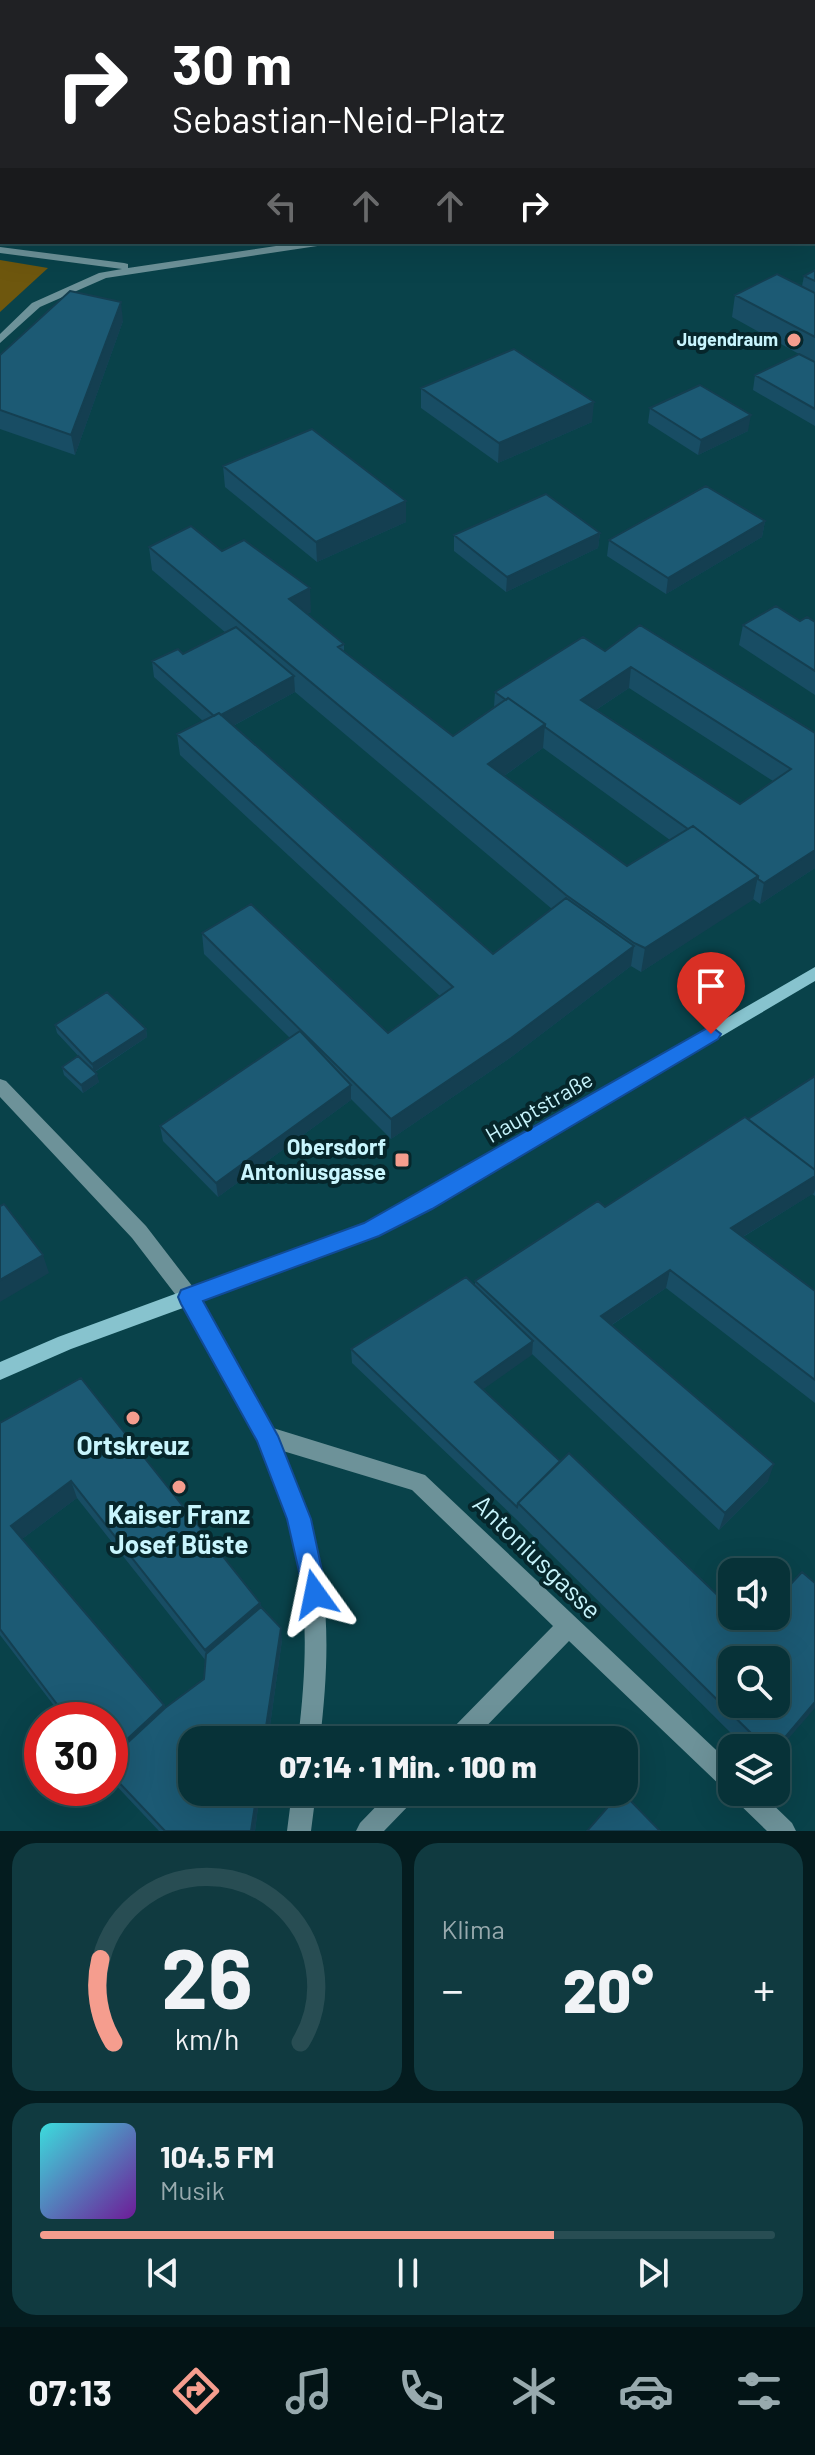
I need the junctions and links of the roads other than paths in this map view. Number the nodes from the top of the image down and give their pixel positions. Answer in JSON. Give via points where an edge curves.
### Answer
{"nodes":[{"id":1,"x":309,"y":244,"type":"edge"},
{"id":2,"x":0,"y":250,"type":"edge"},
{"id":3,"x":134,"y":267,"type":"junction"},
{"id":4,"x":0,"y":340,"type":"edge"},
{"id":5,"x":815,"y":973,"type":"edge"},
{"id":6,"x":0,"y":1086,"type":"edge"},
{"id":7,"x":189,"y":1297,"type":"junction"},
{"id":8,"x":0,"y":1371,"type":"edge"},
{"id":9,"x":266,"y":1436,"type":"junction"},
{"id":10,"x":568,"y":1626,"type":"junction"},
{"id":11,"x":311,"y":1726,"type":"edge"},
{"id":12,"x":471,"y":1726,"type":"edge"},
{"id":13,"x":718,"y":1768,"type":"edge"},
{"id":14,"x":302,"y":1806,"type":"edge"},
{"id":15,"x":392,"y":1806,"type":"edge"},
{"id":16,"x":758,"y":1806,"type":"edge"},
{"id":17,"x":299,"y":1831,"type":"edge"},
{"id":18,"x":368,"y":1831,"type":"edge"},
{"id":19,"x":784,"y":1831,"type":"edge"}],
"edges":[{"from":1,"to":3,"type":"street"},
{"from":2,"to":3,"type":"street"},
{"from":3,"to":4,"type":"street","via":[[75,285],[36,305]]},
{"from":5,"to":7,"type":"main road","name":"Hauptstraße","via":[[372,1230]]},
{"from":6,"to":7,"type":"street","via":[[139,1232]]},
{"from":7,"to":8,"type":"main road"},
{"from":7,"to":9,"type":"street"},
{"from":9,"to":10,"type":"street","name":"Antoniusgasse","via":[[418,1482]]},
{"from":9,"to":11,"type":"street","via":[[299,1519],[315,1594]]},
{"from":10,"to":12,"type":"street"},
{"from":10,"to":13,"type":"street","name":"Antoniusgasse"},
{"from":14,"to":17,"type":"street"},
{"from":15,"to":18,"type":"street"},
{"from":16,"to":19,"type":"street"}]}
